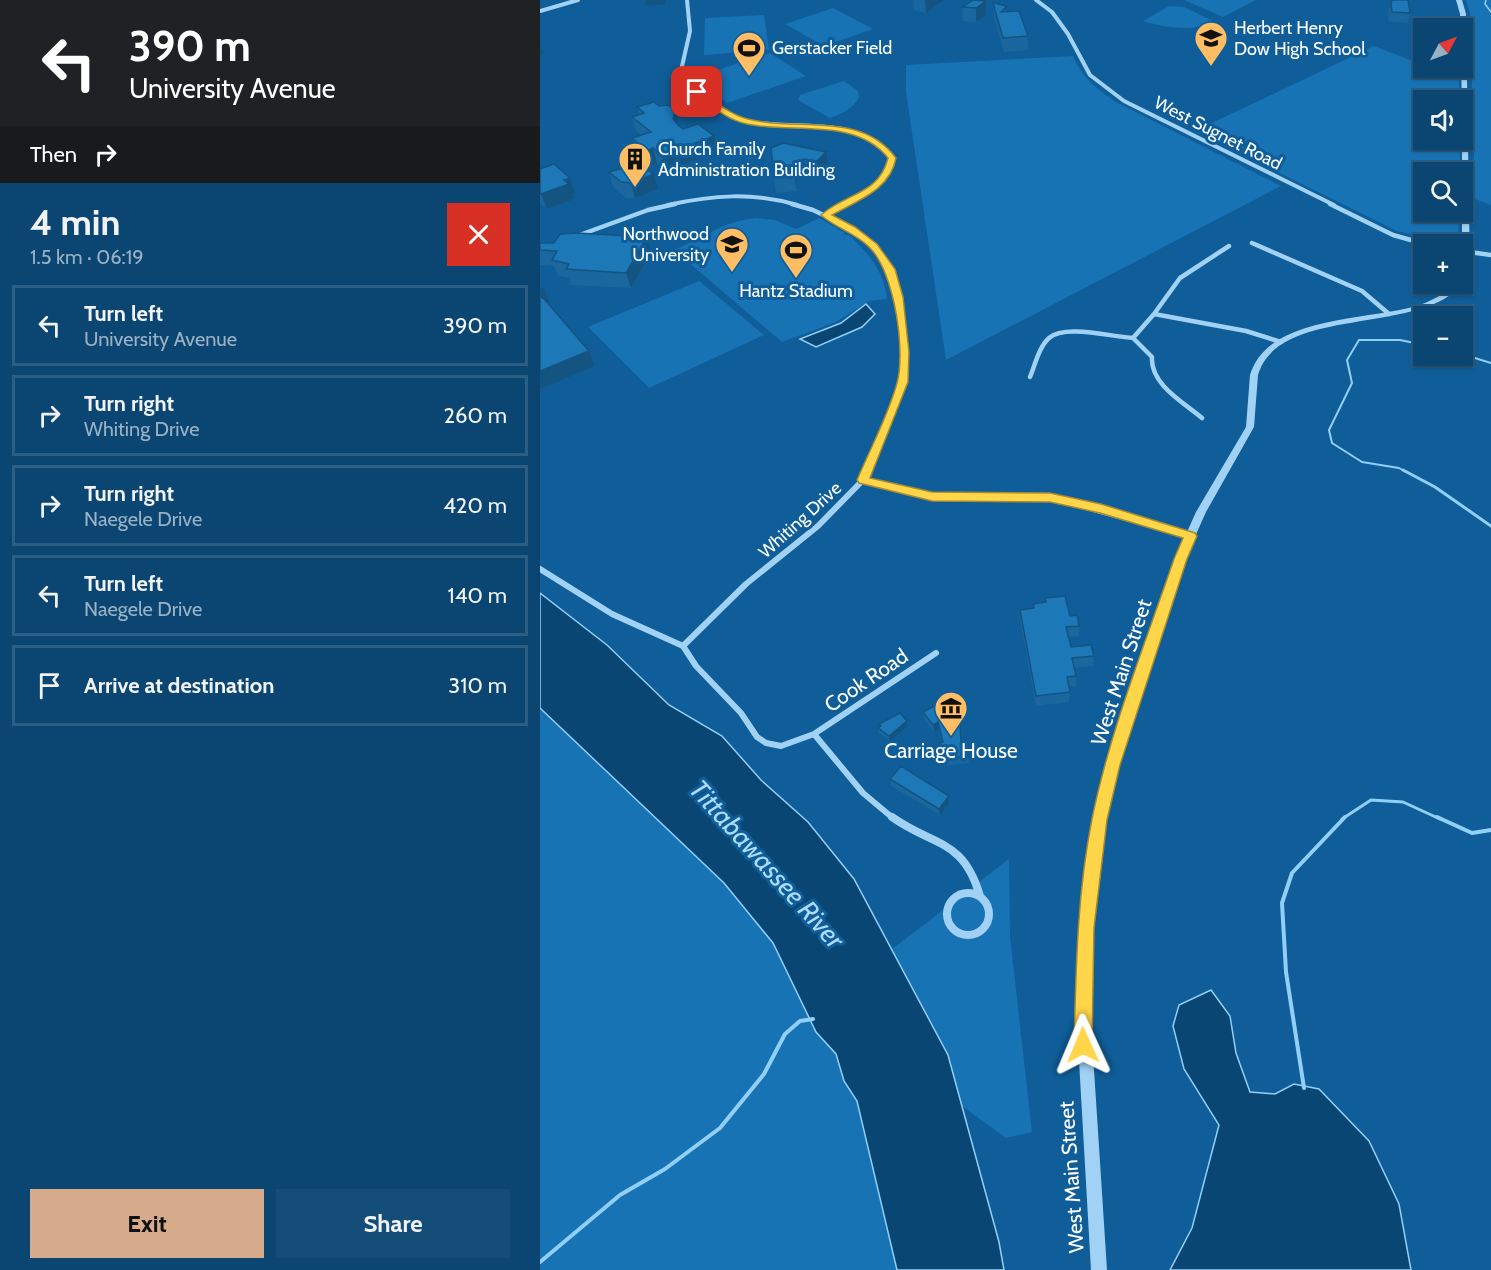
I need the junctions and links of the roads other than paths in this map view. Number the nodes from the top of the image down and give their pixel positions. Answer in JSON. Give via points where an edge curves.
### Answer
{"nodes":[{"id":1,"x":578,"y":0,"type":"edge"},
{"id":2,"x":687,"y":0,"type":"edge"},
{"id":3,"x":1036,"y":0,"type":"edge"},
{"id":4,"x":1459,"y":0,"type":"edge"},
{"id":5,"x":540,"y":10,"type":"edge"},
{"id":6,"x":826,"y":215,"type":"junction"},
{"id":7,"x":1465,"y":234,"type":"edge"},
{"id":8,"x":567,"y":239,"type":"edge"},
{"id":9,"x":1413,"y":241,"type":"edge"},
{"id":10,"x":1252,"y":243,"type":"dead end"},
{"id":11,"x":1230,"y":246,"type":"dead end"},
{"id":12,"x":1473,"y":252,"type":"edge"},
{"id":13,"x":1491,"y":255,"type":"edge"},
{"id":14,"x":1448,"y":294,"type":"edge"},
{"id":15,"x":1154,"y":314,"type":"junction"},
{"id":16,"x":1389,"y":314,"type":"junction"},
{"id":17,"x":1133,"y":338,"type":"junction"},
{"id":18,"x":1281,"y":342,"type":"junction"},
{"id":19,"x":1030,"y":377,"type":"dead end"},
{"id":20,"x":1202,"y":418,"type":"dead end"},
{"id":21,"x":863,"y":480,"type":"junction"},
{"id":22,"x":1191,"y":536,"type":"junction"},
{"id":23,"x":540,"y":570,"type":"edge"},
{"id":24,"x":683,"y":646,"type":"junction"},
{"id":25,"x":936,"y":653,"type":"dead end"},
{"id":26,"x":814,"y":734,"type":"junction"},
{"id":27,"x":980,"y":896,"type":"junction"},
{"id":28,"x":1099,"y":1270,"type":"edge"}],
"edges":[{"from":1,"to":5,"type":"street"},
{"from":2,"to":6,"type":"street","via":[[690,32],[680,75],[683,83],[734,117],[763,124],[846,130],[873,140],[890,153],[892,164],[877,186]]},
{"from":3,"to":9,"type":"street","name":"West Sugnet Road","via":[[1052,12],[1068,34],[1090,75],[1124,101],[1393,235]]},
{"from":4,"to":7,"type":"street","name":"West Main Street","via":[[1463,14]]},
{"from":6,"to":8,"type":"street","name":"Whiting Drive","via":[[772,198],[710,197],[658,207]]},
{"from":6,"to":21,"type":"street","name":"Whiting Drive","via":[[874,246],[890,269],[898,297],[903,382]]},
{"from":10,"to":16,"type":"street","via":[[1362,291]]},
{"from":11,"to":15,"type":"street","via":[[1180,278]]},
{"from":12,"to":13,"type":"street"},
{"from":14,"to":16,"type":"street","name":"West Main Street","via":[[1427,305]]},
{"from":15,"to":17,"type":"street"},
{"from":15,"to":18,"type":"street","via":[[1246,331]]},
{"from":16,"to":18,"type":"street","name":"West Main Street","via":[[1306,331]]},
{"from":17,"to":19,"type":"street","via":[[1054,334]]},
{"from":17,"to":20,"type":"street","via":[[1152,357],[1156,379]]},
{"from":18,"to":22,"type":"street","name":"West Main Street","via":[[1257,367],[1250,427]]},
{"from":21,"to":22,"type":"street","via":[[932,496],[1050,498]]},
{"from":21,"to":24,"type":"street","name":"Whiting Drive","via":[[818,526],[746,584]]},
{"from":22,"to":28,"type":"street","name":"West Main Street","via":[[1112,765],[1090,880],[1083,956],[1083,1045]]},
{"from":23,"to":24,"type":"street","via":[[612,614]]},
{"from":24,"to":26,"type":"street","name":"Cook Road","via":[[757,737],[781,746]]},
{"from":25,"to":26,"type":"street","name":"Cook Road"},
{"from":26,"to":27,"type":"street","via":[[861,793],[884,813],[960,855],[976,875]]},
{"from":27,"to":27,"type":"street","via":[[989,910],[985,926],[969,934],[953,928],[946,917],[949,904],[967,893]]}]}
